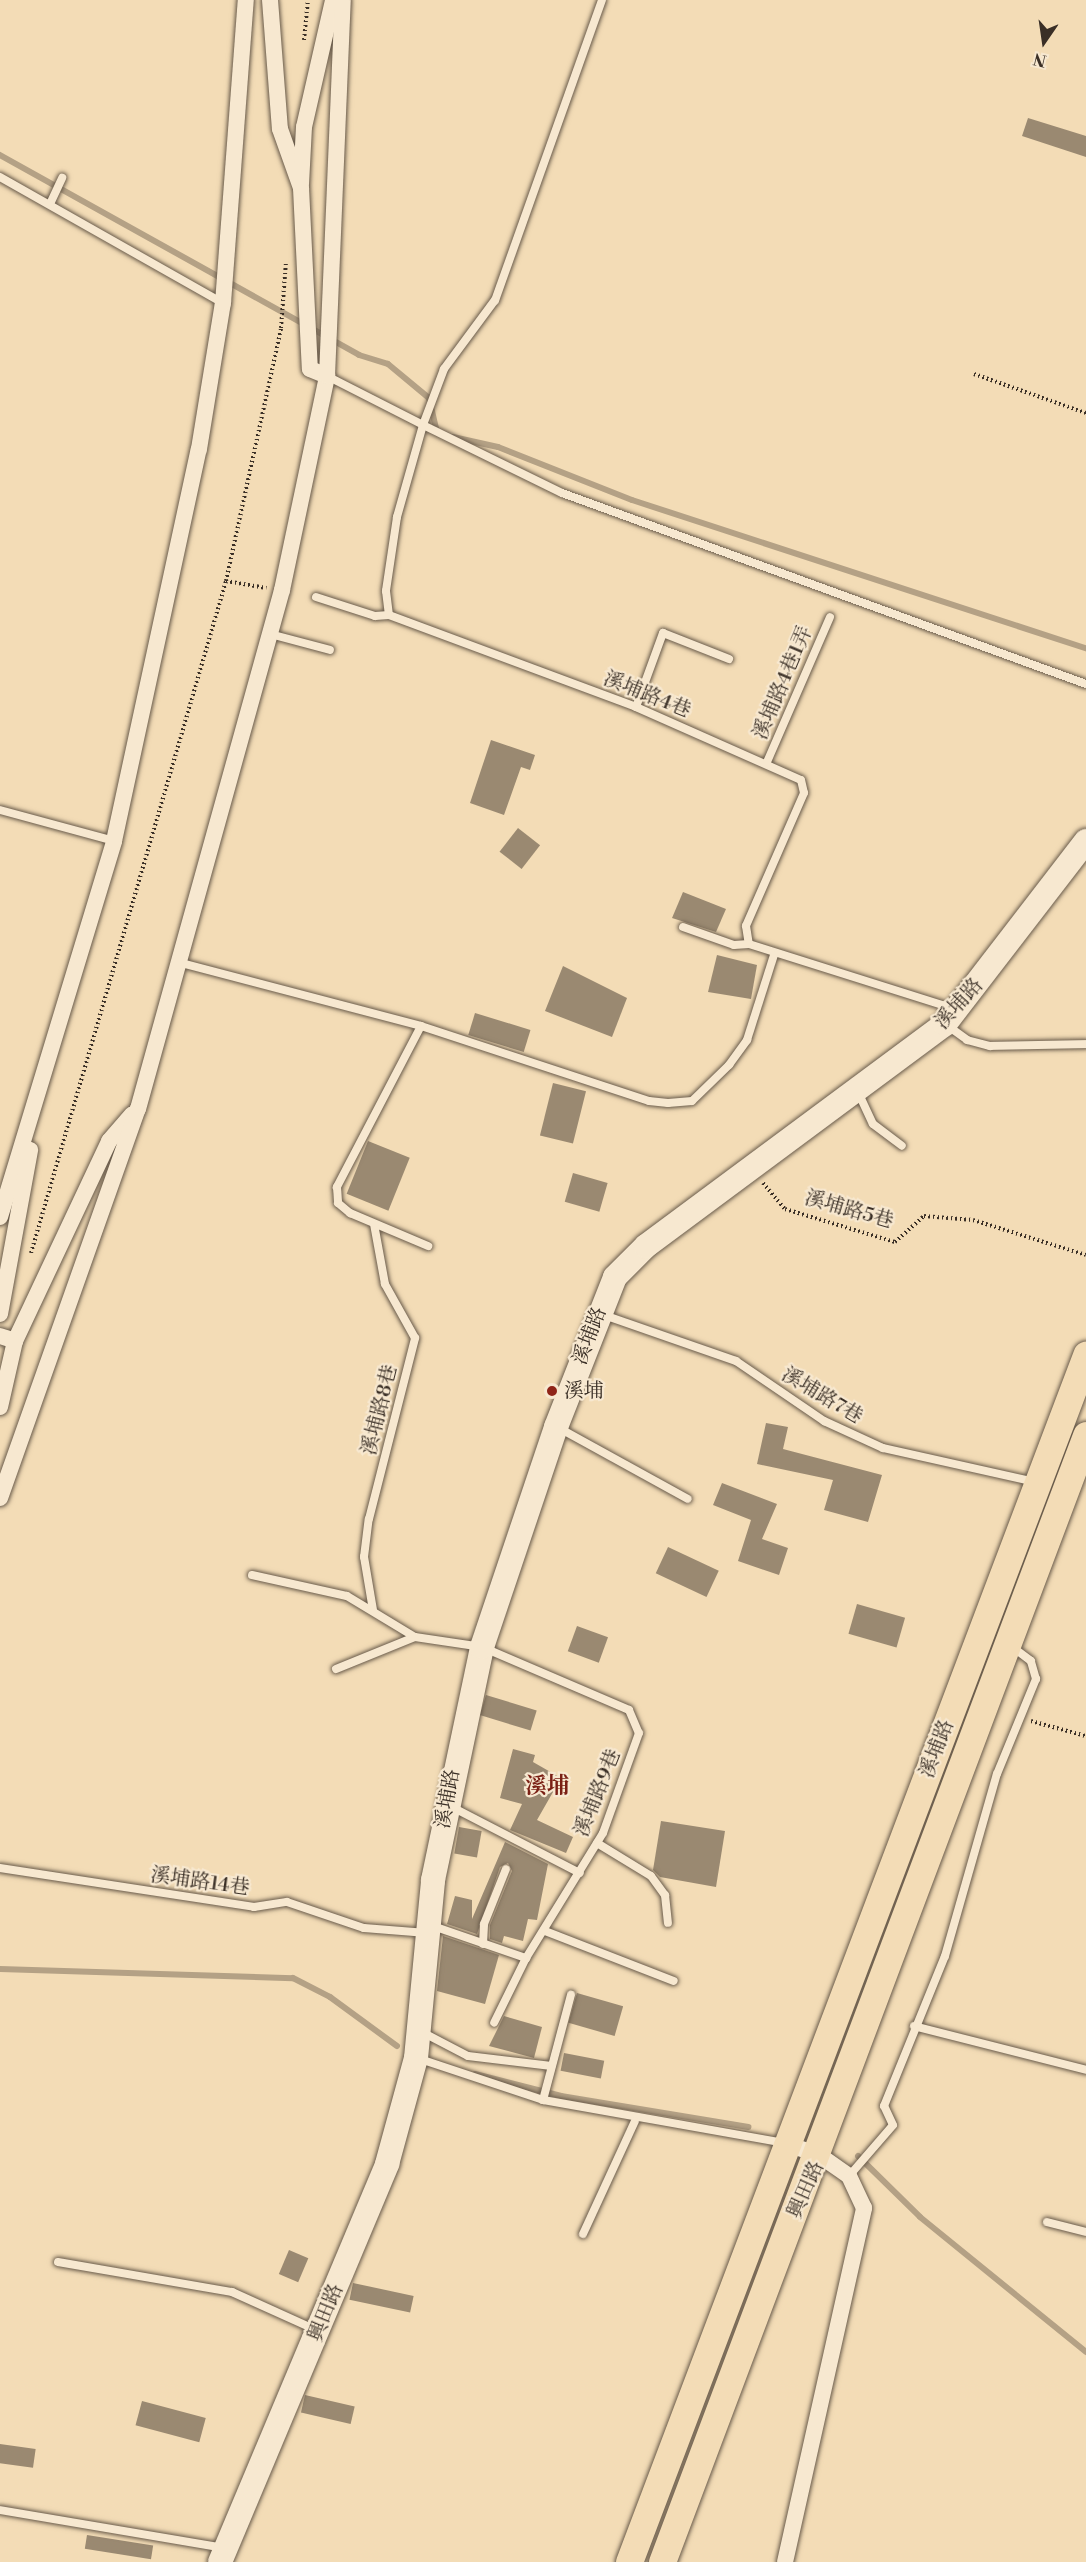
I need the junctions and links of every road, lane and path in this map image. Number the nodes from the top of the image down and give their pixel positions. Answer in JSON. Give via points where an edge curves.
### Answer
{"nodes":[{"id":1,"x":246,"y":0,"type":"edge"},
{"id":2,"x":270,"y":0,"type":"edge"},
{"id":3,"x":308,"y":0,"type":"edge"},
{"id":4,"x":333,"y":0,"type":"edge"},
{"id":5,"x":343,"y":0,"type":"edge"},
{"id":6,"x":602,"y":0,"type":"edge"},
{"id":7,"x":304,"y":45,"type":"dead end"},
{"id":8,"x":0,"y":177,"type":"edge"},
{"id":9,"x":62,"y":178,"type":"dead end"},
{"id":10,"x":301,"y":188,"type":"junction"},
{"id":11,"x":50,"y":204,"type":"junction"},
{"id":12,"x":286,"y":250,"type":"dead end"},
{"id":13,"x":223,"y":303,"type":"junction"},
{"id":14,"x":974,"y":374,"type":"dead end"},
{"id":15,"x":327,"y":376,"type":"junction"},
{"id":16,"x":1086,"y":413,"type":"edge"},
{"id":17,"x":423,"y":425,"type":"junction"},
{"id":18,"x":226,"y":581,"type":"junction"},
{"id":19,"x":282,"y":590,"type":"junction"},
{"id":20,"x":316,"y":597,"type":"dead end"},
{"id":21,"x":390,"y":615,"type":"junction"},
{"id":22,"x":830,"y":617,"type":"dead end"},
{"id":23,"x":270,"y":634,"type":"junction"},
{"id":24,"x":330,"y":650,"type":"dead end"},
{"id":25,"x":729,"y":659,"type":"dead end"},
{"id":26,"x":1086,"y":684,"type":"edge"},
{"id":27,"x":636,"y":707,"type":"junction"},
{"id":28,"x":767,"y":762,"type":"junction"},
{"id":29,"x":0,"y":810,"type":"edge"},
{"id":30,"x":114,"y":841,"type":"junction"},
{"id":31,"x":1086,"y":841,"type":"edge"},
{"id":32,"x":683,"y":927,"type":"dead end"},
{"id":33,"x":749,"y":944,"type":"junction"},
{"id":34,"x":774,"y":955,"type":"junction"},
{"id":35,"x":177,"y":962,"type":"junction"},
{"id":36,"x":952,"y":1017,"type":"junction"},
{"id":37,"x":421,"y":1026,"type":"junction"},
{"id":38,"x":1086,"y":1044,"type":"edge"},
{"id":39,"x":857,"y":1090,"type":"junction"},
{"id":40,"x":138,"y":1108,"type":"junction"},
{"id":41,"x":34,"y":1110,"type":"junction"},
{"id":42,"x":902,"y":1146,"type":"dead end"},
{"id":43,"x":752,"y":1168,"type":"junction"},
{"id":44,"x":0,"y":1217,"type":"edge"},
{"id":45,"x":374,"y":1224,"type":"junction"},
{"id":46,"x":428,"y":1246,"type":"dead end"},
{"id":47,"x":1086,"y":1255,"type":"edge"},
{"id":48,"x":27,"y":1264,"type":"dead end"},
{"id":49,"x":598,"y":1312,"type":"junction"},
{"id":50,"x":0,"y":1314,"type":"edge"},
{"id":51,"x":7,"y":1339,"type":"edge"},
{"id":52,"x":1086,"y":1355,"type":"edge"},
{"id":53,"x":0,"y":1407,"type":"edge"},
{"id":54,"x":556,"y":1427,"type":"junction"},
{"id":55,"x":1086,"y":1435,"type":"edge"},
{"id":56,"x":1038,"y":1483,"type":"junction"},
{"id":57,"x":0,"y":1498,"type":"edge"},
{"id":58,"x":688,"y":1499,"type":"dead end"},
{"id":59,"x":252,"y":1575,"type":"dead end"},
{"id":60,"x":373,"y":1610,"type":"junction"},
{"id":61,"x":415,"y":1637,"type":"junction"},
{"id":62,"x":1008,"y":1644,"type":"junction"},
{"id":63,"x":482,"y":1647,"type":"junction"},
{"id":64,"x":336,"y":1669,"type":"dead end"},
{"id":65,"x":1018,"y":1718,"type":"junction"},
{"id":66,"x":1086,"y":1736,"type":"edge"},
{"id":67,"x":447,"y":1804,"type":"junction"},
{"id":68,"x":597,"y":1843,"type":"junction"},
{"id":69,"x":0,"y":1868,"type":"edge"},
{"id":70,"x":506,"y":1869,"type":"dead end"},
{"id":71,"x":580,"y":1873,"type":"junction"},
{"id":72,"x":668,"y":1923,"type":"dead end"},
{"id":73,"x":428,"y":1928,"type":"junction"},
{"id":74,"x":545,"y":1931,"type":"junction"},
{"id":75,"x":483,"y":1944,"type":"junction"},
{"id":76,"x":526,"y":1958,"type":"junction"},
{"id":77,"x":674,"y":1981,"type":"dead end"},
{"id":78,"x":571,"y":1995,"type":"dead end"},
{"id":79,"x":494,"y":2024,"type":"dead end"},
{"id":80,"x":914,"y":2026,"type":"junction"},
{"id":81,"x":419,"y":2031,"type":"junction"},
{"id":82,"x":416,"y":2058,"type":"junction"},
{"id":83,"x":550,"y":2069,"type":"junction"},
{"id":84,"x":1086,"y":2070,"type":"edge"},
{"id":85,"x":543,"y":2096,"type":"junction"},
{"id":86,"x":635,"y":2121,"type":"junction"},
{"id":87,"x":787,"y":2144,"type":"junction"},
{"id":88,"x":817,"y":2154,"type":"junction"},
{"id":89,"x":849,"y":2176,"type":"junction"},
{"id":90,"x":1047,"y":2222,"type":"dead end"},
{"id":91,"x":1086,"y":2232,"type":"edge"},
{"id":92,"x":583,"y":2234,"type":"dead end"},
{"id":93,"x":58,"y":2262,"type":"dead end"},
{"id":94,"x":319,"y":2332,"type":"junction"},
{"id":95,"x":0,"y":2510,"type":"edge"},
{"id":96,"x":223,"y":2555,"type":"edge"},
{"id":97,"x":629,"y":2562,"type":"edge"},
{"id":98,"x":663,"y":2562,"type":"edge"},
{"id":99,"x":785,"y":2562,"type":"edge"}],
"edges":[{"from":1,"to":13,"type":"street"},
{"from":2,"to":10,"type":"street","via":[[280,129]]},
{"from":3,"to":7,"type":"path"},
{"from":4,"to":10,"type":"street","via":[[304,127]]},
{"from":5,"to":15,"type":"street"},
{"from":6,"to":17,"type":"lane","via":[[495,300],[444,369]]},
{"from":8,"to":11,"type":"lane"},
{"from":9,"to":11,"type":"lane"},
{"from":10,"to":15,"type":"street","via":[[310,369]]},
{"from":11,"to":13,"type":"lane"},
{"from":12,"to":18,"type":"path","via":[[280,328]]},
{"from":13,"to":30,"type":"street","via":[[199,448]]},
{"from":14,"to":16,"type":"path"},
{"from":15,"to":17,"type":"lane"},
{"from":15,"to":19,"type":"street"},
{"from":17,"to":21,"type":"lane","via":[[397,517],[386,591]]},
{"from":17,"to":26,"type":"lane","via":[[562,493]]},
{"from":18,"to":19,"type":"path"},
{"from":18,"to":48,"type":"path"},
{"from":19,"to":23,"type":"street"},
{"from":20,"to":21,"type":"lane","name":"溪埔路4巷","via":[[375,616]]},
{"from":21,"to":27,"type":"lane","name":"溪埔路4巷"},
{"from":22,"to":28,"type":"lane","name":"溪埔路4巷1弄"},
{"from":23,"to":24,"type":"lane"},
{"from":23,"to":35,"type":"street"},
{"from":25,"to":27,"type":"lane","via":[[663,633]]},
{"from":27,"to":28,"type":"lane","name":"溪埔路4巷"},
{"from":28,"to":33,"type":"lane","name":"溪埔路4巷","via":[[801,780],[804,793],[746,926]]},
{"from":29,"to":30,"type":"lane"},
{"from":30,"to":41,"type":"street"},
{"from":31,"to":36,"type":"street","name":"溪埔路"},
{"from":32,"to":33,"type":"lane","via":[[734,945]]},
{"from":33,"to":34,"type":"lane"},
{"from":34,"to":36,"type":"lane"},
{"from":34,"to":37,"type":"lane","via":[[747,1041],[714,1085],[692,1101],[649,1101]]},
{"from":35,"to":37,"type":"lane"},
{"from":35,"to":40,"type":"street"},
{"from":36,"to":38,"type":"lane","via":[[967,1040],[990,1046]]},
{"from":36,"to":39,"type":"street","name":"溪埔路"},
{"from":37,"to":45,"type":"lane","via":[[337,1187],[338,1203]]},
{"from":39,"to":42,"type":"lane","via":[[873,1124]]},
{"from":39,"to":43,"type":"street","name":"溪埔路"},
{"from":40,"to":51,"type":"street","via":[[109,1141]]},
{"from":40,"to":57,"type":"street"},
{"from":41,"to":44,"type":"street"},
{"from":41,"to":50,"type":"street"},
{"from":43,"to":47,"type":"path","name":"溪埔路5巷","via":[[784,1209],[896,1242],[924,1216],[973,1220]]},
{"from":43,"to":49,"type":"street","name":"溪埔路","via":[[646,1246],[615,1277]]},
{"from":45,"to":46,"type":"lane"},
{"from":45,"to":60,"type":"lane","name":"溪埔路8巷","via":[[385,1284],[415,1338],[369,1519],[364,1557]]},
{"from":49,"to":54,"type":"street","name":"溪埔路"},
{"from":49,"to":56,"type":"lane","name":"溪埔路7巷","via":[[736,1361],[824,1421],[883,1448]]},
{"from":51,"to":53,"type":"street"},
{"from":52,"to":56,"type":"main road","name":"溪埔路"},
{"from":54,"to":58,"type":"lane"},
{"from":54,"to":63,"type":"street","name":"溪埔路"},
{"from":55,"to":62,"type":"main road","name":"溪埔路"},
{"from":56,"to":87,"type":"main road","name":"溪埔路"},
{"from":59,"to":60,"type":"lane","via":[[347,1596]]},
{"from":60,"to":61,"type":"lane"},
{"from":61,"to":63,"type":"lane","name":"溪埔路9巷"},
{"from":61,"to":64,"type":"lane"},
{"from":62,"to":65,"type":"lane","via":[[1031,1661],[1036,1679]]},
{"from":62,"to":88,"type":"main road","name":"溪埔路"},
{"from":63,"to":67,"type":"street","name":"溪埔路"},
{"from":63,"to":68,"type":"lane","name":"溪埔路9巷","via":[[629,1710],[639,1733]]},
{"from":65,"to":66,"type":"path"},
{"from":65,"to":80,"type":"lane","via":[[945,1956]]},
{"from":67,"to":71,"type":"lane"},
{"from":67,"to":73,"type":"street","name":"溪埔路"},
{"from":68,"to":71,"type":"lane","name":"溪埔路9巷"},
{"from":68,"to":72,"type":"lane","via":[[651,1876],[665,1895]]},
{"from":69,"to":73,"type":"lane","name":"溪埔路14巷","via":[[254,1907],[287,1902],[364,1928]]},
{"from":70,"to":75,"type":"lane","via":[[484,1924]]},
{"from":71,"to":74,"type":"lane","name":"溪埔路9巷"},
{"from":73,"to":75,"type":"lane","name":"溪埔路14巷"},
{"from":73,"to":81,"type":"street","name":"溪埔路"},
{"from":74,"to":76,"type":"lane","name":"溪埔路9巷"},
{"from":74,"to":77,"type":"lane"},
{"from":75,"to":76,"type":"lane","name":"溪埔路14巷"},
{"from":76,"to":79,"type":"lane","name":"溪埔路9巷"},
{"from":78,"to":83,"type":"lane"},
{"from":80,"to":84,"type":"lane"},
{"from":80,"to":89,"type":"lane","via":[[884,2106],[893,2125]]},
{"from":81,"to":82,"type":"street","name":"溪埔路"},
{"from":81,"to":83,"type":"lane","via":[[468,2056]]},
{"from":82,"to":85,"type":"lane"},
{"from":82,"to":94,"type":"street","name":"興田路","via":[[387,2164]]},
{"from":83,"to":85,"type":"lane"},
{"from":85,"to":86,"type":"lane"},
{"from":86,"to":87,"type":"lane"},
{"from":86,"to":92,"type":"lane"},
{"from":87,"to":88,"type":"street"},
{"from":87,"to":97,"type":"main road","name":"興田路"},
{"from":88,"to":89,"type":"street","name":"興田路"},
{"from":88,"to":98,"type":"main road","name":"興田路"},
{"from":89,"to":99,"type":"street","name":"興田路","via":[[864,2208],[863,2220]]},
{"from":90,"to":91,"type":"lane"},
{"from":93,"to":94,"type":"lane","via":[[231,2292]]},
{"from":94,"to":96,"type":"street","name":"興田路"},
{"from":95,"to":96,"type":"lane"}]}
